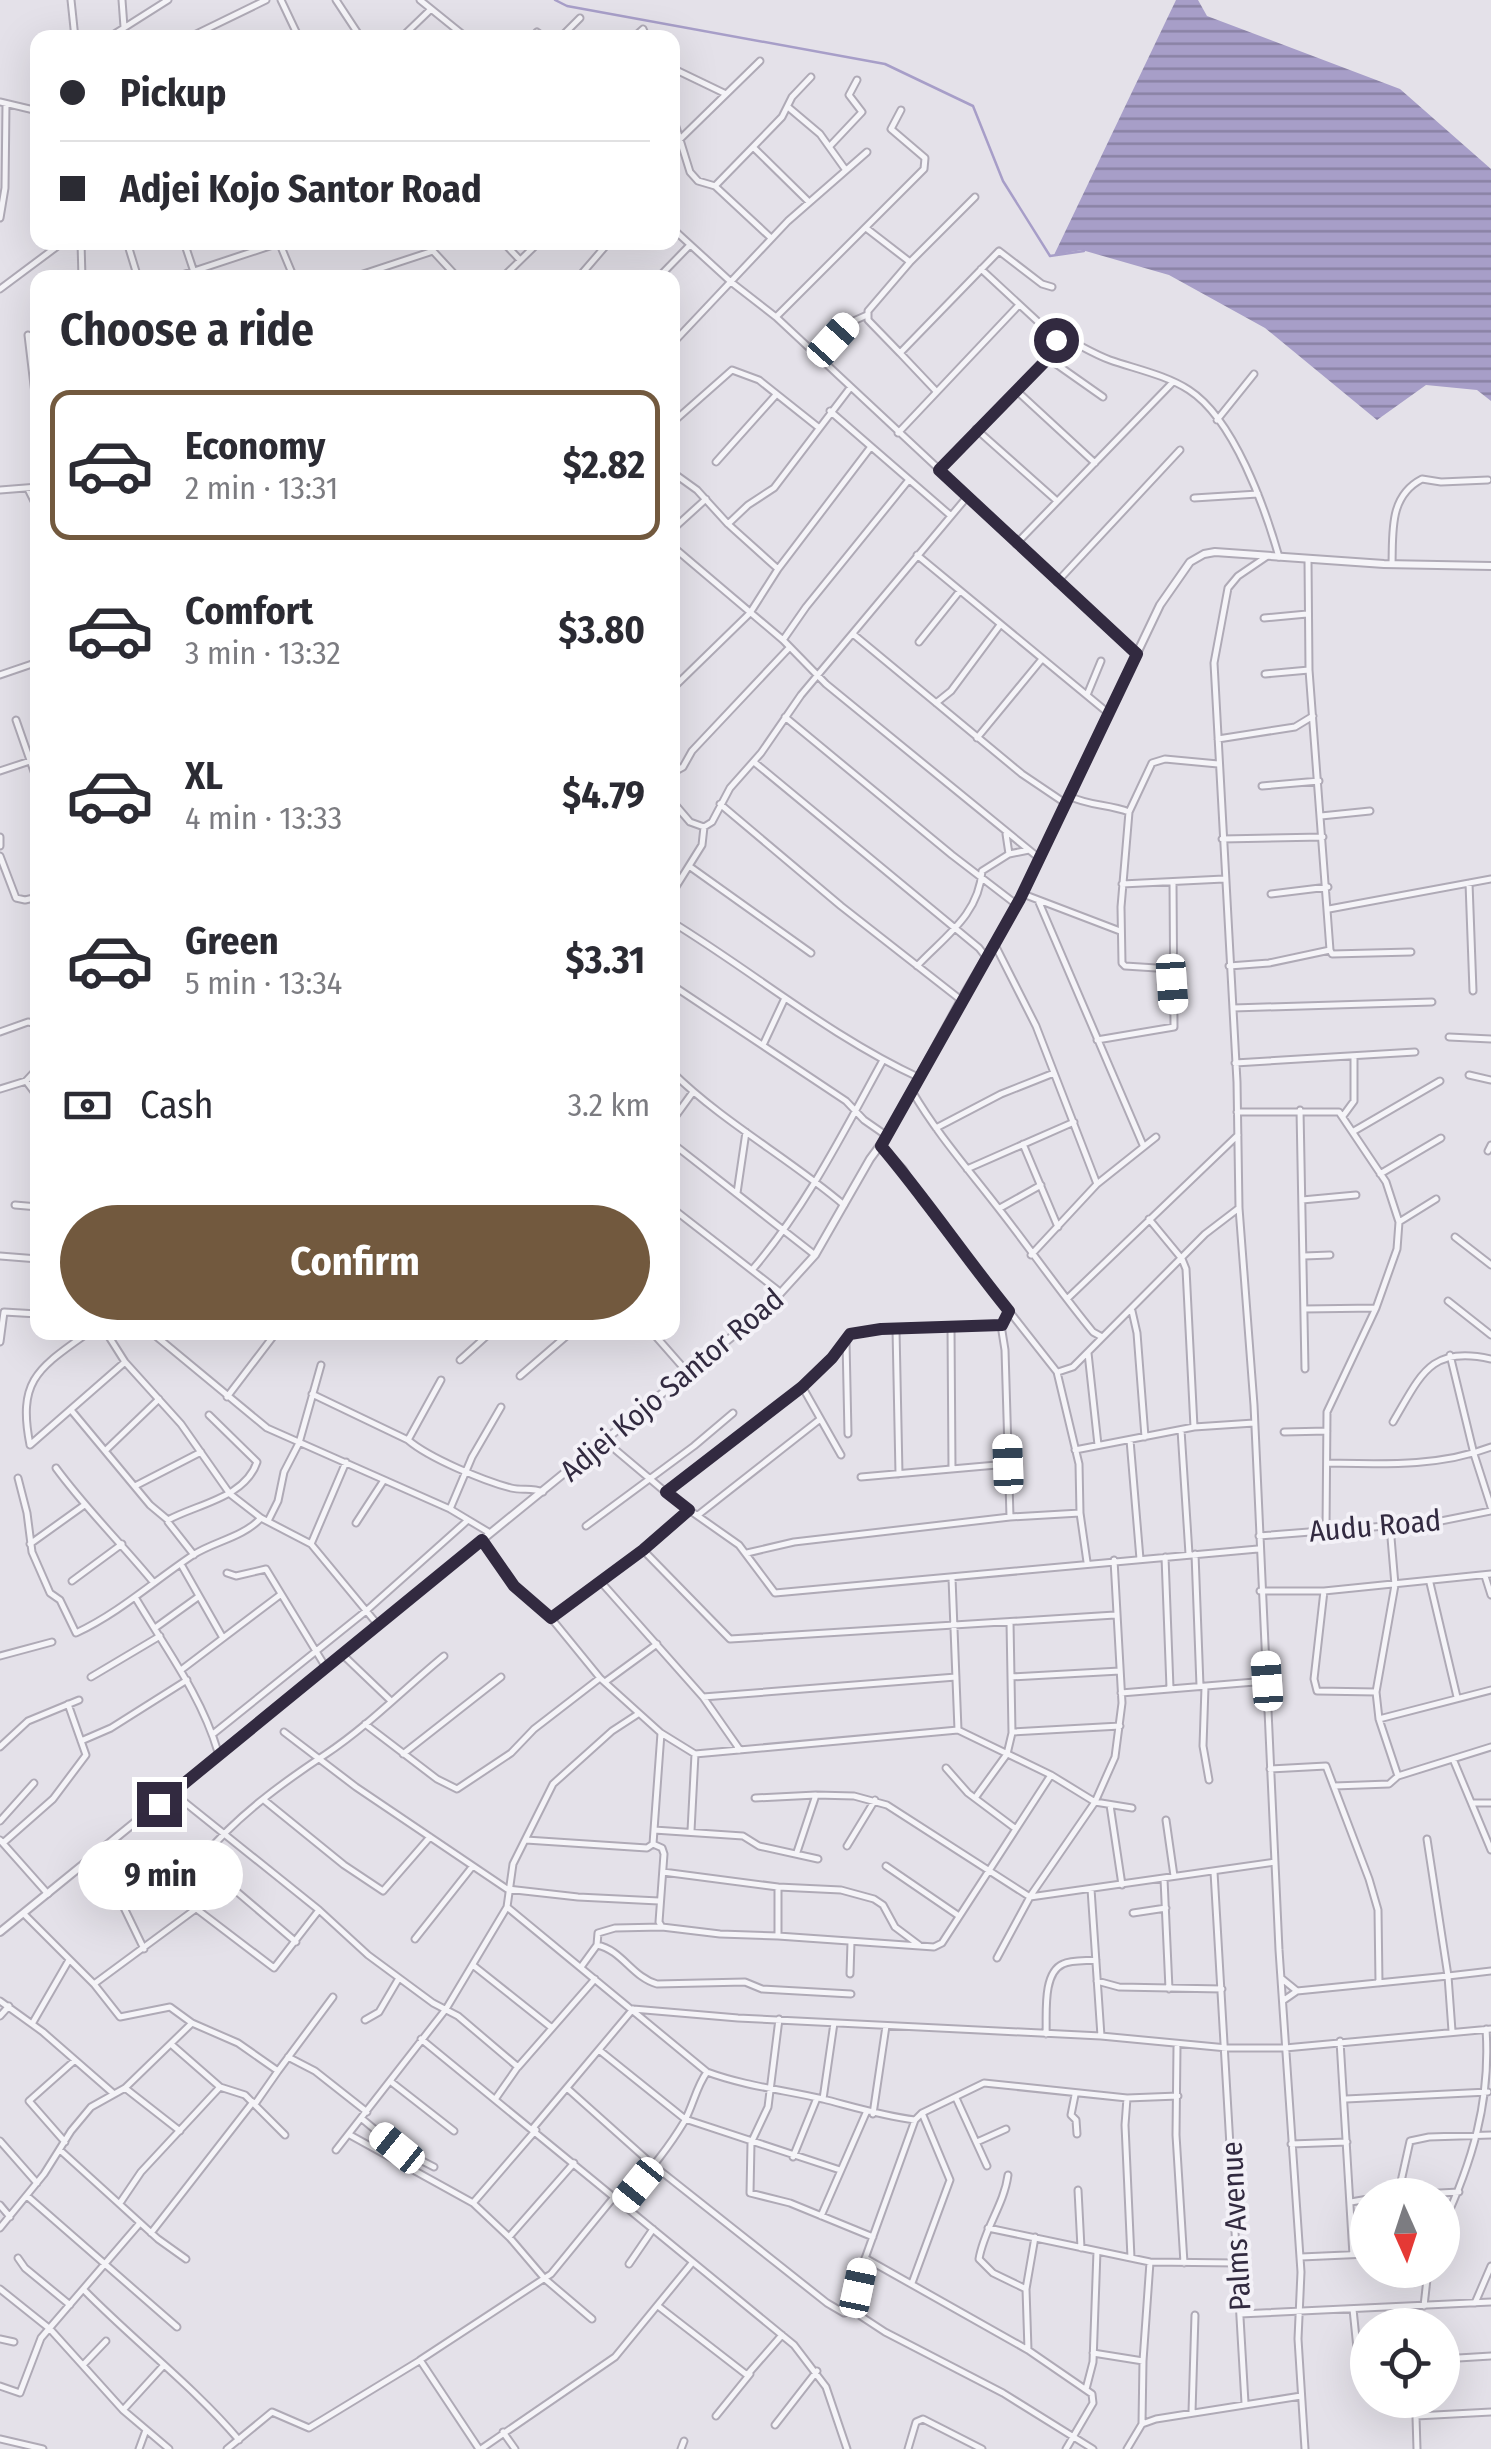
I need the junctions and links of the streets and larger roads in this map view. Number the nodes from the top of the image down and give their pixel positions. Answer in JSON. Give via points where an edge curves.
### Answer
{"nodes":[{"id":1,"x":71,"y":0,"type":"edge"},
{"id":2,"x":122,"y":0,"type":"edge"},
{"id":3,"x":168,"y":0,"type":"edge"},
{"id":4,"x":266,"y":0,"type":"edge"},
{"id":5,"x":281,"y":0,"type":"edge"},
{"id":6,"x":336,"y":0,"type":"edge"},
{"id":7,"x":420,"y":0,"type":"edge"},
{"id":8,"x":430,"y":10,"type":"junction"},
{"id":9,"x":580,"y":18,"type":"dead end"},
{"id":10,"x":124,"y":27,"type":"junction"},
{"id":11,"x":74,"y":30,"type":"edge"},
{"id":12,"x":120,"y":30,"type":"edge"},
{"id":13,"x":204,"y":30,"type":"edge"},
{"id":14,"x":295,"y":30,"type":"edge"},
{"id":15,"x":356,"y":30,"type":"edge"},
{"id":16,"x":409,"y":30,"type":"edge"},
{"id":17,"x":458,"y":30,"type":"edge"},
{"id":18,"x":568,"y":30,"type":"edge"},
{"id":19,"x":760,"y":62,"type":"dead end"},
{"id":20,"x":680,"y":72,"type":"edge"},
{"id":21,"x":811,"y":77,"type":"dead end"},
{"id":22,"x":857,"y":80,"type":"dead end"},
{"id":23,"x":726,"y":94,"type":"junction"},
{"id":24,"x":3,"y":103,"type":"edge"},
{"id":25,"x":788,"y":107,"type":"junction"},
{"id":26,"x":30,"y":108,"type":"edge"},
{"id":27,"x":902,"y":110,"type":"dead end"},
{"id":28,"x":681,"y":139,"type":"joint"},
{"id":29,"x":830,"y":146,"type":"junction"},
{"id":30,"x":753,"y":147,"type":"junction"},
{"id":31,"x":867,"y":152,"type":"dead end"},
{"id":32,"x":846,"y":168,"type":"junction"},
{"id":33,"x":715,"y":186,"type":"junction"},
{"id":34,"x":976,"y":197,"type":"dead end"},
{"id":35,"x":809,"y":202,"type":"junction"},
{"id":36,"x":0,"y":218,"type":"edge"},
{"id":37,"x":866,"y":228,"type":"junction"},
{"id":38,"x":680,"y":235,"type":"edge"},
{"id":39,"x":772,"y":238,"type":"junction"},
{"id":40,"x":690,"y":244,"type":"junction"},
{"id":41,"x":52,"y":250,"type":"edge"},
{"id":42,"x":261,"y":250,"type":"edge"},
{"id":43,"x":511,"y":250,"type":"edge"},
{"id":44,"x":531,"y":250,"type":"edge"},
{"id":45,"x":602,"y":250,"type":"edge"},
{"id":46,"x":520,"y":260,"type":"junction"},
{"id":47,"x":910,"y":262,"type":"junction"},
{"id":48,"x":980,"y":268,"type":"junction"},
{"id":49,"x":205,"y":270,"type":"edge"},
{"id":50,"x":376,"y":270,"type":"edge"},
{"id":51,"x":450,"y":270,"type":"edge"},
{"id":52,"x":510,"y":270,"type":"edge"},
{"id":53,"x":585,"y":270,"type":"edge"},
{"id":54,"x":666,"y":270,"type":"edge"},
{"id":55,"x":730,"y":282,"type":"junction"},
{"id":56,"x":1052,"y":287,"type":"dead end"},
{"id":57,"x":0,"y":289,"type":"edge"},
{"id":58,"x":1018,"y":306,"type":"junction"},
{"id":59,"x":867,"y":315,"type":"junction"},
{"id":60,"x":776,"y":318,"type":"junction"},
{"id":61,"x":28,"y":335,"type":"dead end"},
{"id":62,"x":680,"y":335,"type":"edge"},
{"id":63,"x":1062,"y":344,"type":"junction"},
{"id":64,"x":30,"y":352,"type":"edge"},
{"id":65,"x":900,"y":354,"type":"junction"},
{"id":66,"x":817,"y":358,"type":"junction"},
{"id":67,"x":1048,"y":360,"type":"junction"},
{"id":68,"x":1254,"y":374,"type":"dead end"},
{"id":69,"x":1172,"y":382,"type":"junction"},
{"id":70,"x":850,"y":388,"type":"junction"},
{"id":71,"x":935,"y":390,"type":"junction"},
{"id":72,"x":1016,"y":390,"type":"junction"},
{"id":73,"x":775,"y":396,"type":"junction"},
{"id":74,"x":1104,"y":397,"type":"dead end"},
{"id":75,"x":830,"y":412,"type":"junction"},
{"id":76,"x":680,"y":415,"type":"edge"},
{"id":77,"x":1218,"y":420,"type":"junction"},
{"id":78,"x":818,"y":427,"type":"junction"},
{"id":79,"x":976,"y":429,"type":"junction"},
{"id":80,"x":898,"y":433,"type":"junction"},
{"id":81,"x":870,"y":448,"type":"junction"},
{"id":82,"x":1180,"y":450,"type":"dead end"},
{"id":83,"x":716,"y":462,"type":"dead end"},
{"id":84,"x":1095,"y":464,"type":"junction"},
{"id":85,"x":939,"y":470,"type":"junction"},
{"id":86,"x":680,"y":478,"type":"edge"},
{"id":87,"x":1488,"y":480,"type":"dead end"},
{"id":88,"x":908,"y":481,"type":"junction"},
{"id":89,"x":28,"y":489,"type":"joint"},
{"id":90,"x":0,"y":490,"type":"edge"},
{"id":91,"x":30,"y":493,"type":"edge"},
{"id":92,"x":1258,"y":494,"type":"junction"},
{"id":93,"x":967,"y":497,"type":"junction"},
{"id":94,"x":1194,"y":498,"type":"dead end"},
{"id":95,"x":706,"y":499,"type":"junction"},
{"id":96,"x":1058,"y":501,"type":"junction"},
{"id":97,"x":950,"y":516,"type":"junction"},
{"id":98,"x":680,"y":523,"type":"edge"},
{"id":99,"x":728,"y":524,"type":"junction"},
{"id":100,"x":1016,"y":544,"type":"junction"},
{"id":101,"x":680,"y":553,"type":"edge"},
{"id":102,"x":917,"y":556,"type":"junction"},
{"id":103,"x":1266,"y":557,"type":"junction"},
{"id":104,"x":1279,"y":557,"type":"junction"},
{"id":105,"x":1308,"y":560,"type":"junction"},
{"id":106,"x":1392,"y":564,"type":"junction"},
{"id":107,"x":1491,"y":566,"type":"edge"},
{"id":108,"x":778,"y":569,"type":"junction"},
{"id":109,"x":1056,"y":582,"type":"junction"},
{"id":110,"x":959,"y":592,"type":"junction"},
{"id":111,"x":750,"y":612,"type":"junction"},
{"id":112,"x":1306,"y":614,"type":"junction"},
{"id":113,"x":1264,"y":618,"type":"dead end"},
{"id":114,"x":1000,"y":624,"type":"junction"},
{"id":115,"x":852,"y":634,"type":"junction"},
{"id":116,"x":783,"y":640,"type":"junction"},
{"id":117,"x":919,"y":642,"type":"dead end"},
{"id":118,"x":789,"y":648,"type":"junction"},
{"id":119,"x":1137,"y":654,"type":"junction"},
{"id":120,"x":1042,"y":659,"type":"junction"},
{"id":121,"x":1101,"y":661,"type":"dead end"},
{"id":122,"x":30,"y":665,"type":"edge"},
{"id":123,"x":1309,"y":670,"type":"junction"},
{"id":124,"x":1264,"y":674,"type":"dead end"},
{"id":125,"x":0,"y":675,"type":"edge"},
{"id":126,"x":818,"y":675,"type":"junction"},
{"id":127,"x":680,"y":681,"type":"edge"},
{"id":128,"x":1087,"y":695,"type":"junction"},
{"id":129,"x":936,"y":703,"type":"junction"},
{"id":130,"x":1107,"y":712,"type":"junction"},
{"id":131,"x":785,"y":716,"type":"junction"},
{"id":132,"x":1313,"y":716,"type":"junction"},
{"id":133,"x":16,"y":720,"type":"dead end"},
{"id":134,"x":977,"y":738,"type":"junction"},
{"id":135,"x":1218,"y":739,"type":"junction"},
{"id":136,"x":30,"y":762,"type":"joint"},
{"id":137,"x":754,"y":762,"type":"junction"},
{"id":138,"x":1218,"y":764,"type":"junction"},
{"id":139,"x":680,"y":768,"type":"edge"},
{"id":140,"x":0,"y":771,"type":"edge"},
{"id":141,"x":1319,"y":781,"type":"junction"},
{"id":142,"x":1262,"y":786,"type":"dead end"},
{"id":143,"x":1067,"y":799,"type":"junction"},
{"id":144,"x":720,"y":804,"type":"junction"},
{"id":145,"x":680,"y":810,"type":"edge"},
{"id":146,"x":1370,"y":811,"type":"dead end"},
{"id":147,"x":1129,"y":812,"type":"junction"},
{"id":148,"x":1321,"y":816,"type":"junction"},
{"id":149,"x":704,"y":826,"type":"junction"},
{"id":150,"x":1006,"y":832,"type":"junction"},
{"id":151,"x":0,"y":837,"type":"edge"},
{"id":152,"x":1323,"y":837,"type":"junction"},
{"id":153,"x":1222,"y":839,"type":"junction"},
{"id":154,"x":0,"y":846,"type":"edge"},
{"id":155,"x":1029,"y":850,"type":"junction"},
{"id":156,"x":1009,"y":854,"type":"junction"},
{"id":157,"x":0,"y":856,"type":"edge"},
{"id":158,"x":1040,"y":858,"type":"junction"},
{"id":159,"x":690,"y":866,"type":"junction"},
{"id":160,"x":1224,"y":879,"type":"junction"},
{"id":161,"x":1491,"y":879,"type":"edge"},
{"id":162,"x":982,"y":880,"type":"junction"},
{"id":163,"x":680,"y":881,"type":"edge"},
{"id":164,"x":1173,"y":882,"type":"junction"},
{"id":165,"x":1469,"y":883,"type":"junction"},
{"id":166,"x":1122,"y":884,"type":"junction"},
{"id":167,"x":1328,"y":887,"type":"junction"},
{"id":168,"x":1023,"y":894,"type":"junction"},
{"id":169,"x":1271,"y":894,"type":"dead end"},
{"id":170,"x":30,"y":899,"type":"edge"},
{"id":171,"x":1038,"y":900,"type":"junction"},
{"id":172,"x":1017,"y":905,"type":"junction"},
{"id":173,"x":1329,"y":909,"type":"junction"},
{"id":174,"x":680,"y":927,"type":"edge"},
{"id":175,"x":956,"y":931,"type":"junction"},
{"id":176,"x":1120,"y":931,"type":"junction"},
{"id":177,"x":994,"y":943,"type":"junction"},
{"id":178,"x":1330,"y":950,"type":"junction"},
{"id":179,"x":811,"y":952,"type":"dead end"},
{"id":180,"x":1411,"y":952,"type":"dead end"},
{"id":181,"x":986,"y":958,"type":"junction"},
{"id":182,"x":917,"y":966,"type":"junction"},
{"id":183,"x":1229,"y":966,"type":"junction"},
{"id":184,"x":1172,"y":968,"type":"junction"},
{"id":185,"x":680,"y":990,"type":"edge"},
{"id":186,"x":1473,"y":991,"type":"dead end"},
{"id":187,"x":785,"y":998,"type":"junction"},
{"id":188,"x":961,"y":1000,"type":"junction"},
{"id":189,"x":1432,"y":1002,"type":"dead end"},
{"id":190,"x":1233,"y":1008,"type":"junction"},
{"id":191,"x":30,"y":1022,"type":"edge"},
{"id":192,"x":0,"y":1032,"type":"edge"},
{"id":193,"x":1449,"y":1037,"type":"dead end"},
{"id":194,"x":1491,"y":1039,"type":"edge"},
{"id":195,"x":1097,"y":1040,"type":"junction"},
{"id":196,"x":764,"y":1045,"type":"junction"},
{"id":197,"x":1415,"y":1052,"type":"dead end"},
{"id":198,"x":1354,"y":1056,"type":"junction"},
{"id":199,"x":883,"y":1060,"type":"junction"},
{"id":200,"x":1236,"y":1063,"type":"junction"},
{"id":201,"x":1054,"y":1073,"type":"junction"},
{"id":202,"x":1469,"y":1076,"type":"dead end"},
{"id":203,"x":30,"y":1077,"type":"edge"},
{"id":204,"x":920,"y":1078,"type":"junction"},
{"id":205,"x":680,"y":1080,"type":"edge"},
{"id":206,"x":1491,"y":1080,"type":"edge"},
{"id":207,"x":26,"y":1081,"type":"junction"},
{"id":208,"x":1440,"y":1081,"type":"dead end"},
{"id":209,"x":1237,"y":1082,"type":"junction"},
{"id":210,"x":1249,"y":1082,"type":"dead end"},
{"id":211,"x":30,"y":1086,"type":"edge"},
{"id":212,"x":0,"y":1089,"type":"edge"},
{"id":213,"x":693,"y":1092,"type":"junction"},
{"id":214,"x":912,"y":1092,"type":"junction"},
{"id":215,"x":680,"y":1110,"type":"edge"},
{"id":216,"x":1300,"y":1110,"type":"junction"},
{"id":217,"x":855,"y":1112,"type":"junction"},
{"id":218,"x":1237,"y":1112,"type":"junction"},
{"id":219,"x":1343,"y":1116,"type":"junction"},
{"id":220,"x":1074,"y":1122,"type":"junction"},
{"id":221,"x":936,"y":1128,"type":"junction"},
{"id":222,"x":1354,"y":1131,"type":"junction"},
{"id":223,"x":746,"y":1132,"type":"junction"},
{"id":224,"x":1238,"y":1135,"type":"junction"},
{"id":225,"x":887,"y":1136,"type":"junction"},
{"id":226,"x":1156,"y":1138,"type":"dead end"},
{"id":227,"x":1441,"y":1138,"type":"dead end"},
{"id":228,"x":1024,"y":1144,"type":"junction"},
{"id":229,"x":881,"y":1146,"type":"junction"},
{"id":230,"x":1142,"y":1146,"type":"junction"},
{"id":231,"x":680,"y":1149,"type":"edge"},
{"id":232,"x":967,"y":1169,"type":"junction"},
{"id":233,"x":1380,"y":1174,"type":"junction"},
{"id":234,"x":817,"y":1183,"type":"junction"},
{"id":235,"x":1096,"y":1184,"type":"junction"},
{"id":236,"x":1040,"y":1185,"type":"junction"},
{"id":237,"x":736,"y":1194,"type":"junction"},
{"id":238,"x":1356,"y":1196,"type":"dead end"},
{"id":239,"x":1436,"y":1199,"type":"dead end"},
{"id":240,"x":1302,"y":1200,"type":"junction"},
{"id":241,"x":15,"y":1205,"type":"dead end"},
{"id":242,"x":30,"y":1206,"type":"edge"},
{"id":243,"x":844,"y":1206,"type":"junction"},
{"id":244,"x":999,"y":1208,"type":"junction"},
{"id":245,"x":1238,"y":1208,"type":"junction"},
{"id":246,"x":680,"y":1215,"type":"edge"},
{"id":247,"x":1149,"y":1220,"type":"junction"},
{"id":248,"x":1399,"y":1222,"type":"junction"},
{"id":249,"x":1058,"y":1227,"type":"junction"},
{"id":250,"x":785,"y":1231,"type":"junction"},
{"id":251,"x":1455,"y":1237,"type":"dead end"},
{"id":252,"x":1031,"y":1254,"type":"junction"},
{"id":253,"x":815,"y":1255,"type":"junction"},
{"id":254,"x":1330,"y":1255,"type":"dead end"},
{"id":255,"x":0,"y":1256,"type":"edge"},
{"id":256,"x":1304,"y":1256,"type":"junction"},
{"id":257,"x":30,"y":1258,"type":"edge"},
{"id":258,"x":1182,"y":1259,"type":"junction"},
{"id":259,"x":1491,"y":1265,"type":"edge"},
{"id":260,"x":752,"y":1270,"type":"junction"},
{"id":261,"x":782,"y":1294,"type":"junction"},
{"id":262,"x":1066,"y":1300,"type":"junction"},
{"id":263,"x":1448,"y":1301,"type":"dead end"},
{"id":264,"x":1376,"y":1308,"type":"junction"},
{"id":265,"x":1304,"y":1309,"type":"junction"},
{"id":266,"x":1009,"y":1311,"type":"junction"},
{"id":267,"x":1132,"y":1311,"type":"junction"},
{"id":268,"x":30,"y":1314,"type":"edge"},
{"id":269,"x":1002,"y":1325,"type":"junction"},
{"id":270,"x":951,"y":1327,"type":"junction"},
{"id":271,"x":896,"y":1329,"type":"junction"},
{"id":272,"x":1491,"y":1335,"type":"edge"},
{"id":273,"x":1102,"y":1337,"type":"junction"},
{"id":274,"x":846,"y":1338,"type":"junction"},
{"id":275,"x":78,"y":1340,"type":"edge"},
{"id":276,"x":111,"y":1340,"type":"edge"},
{"id":277,"x":160,"y":1340,"type":"edge"},
{"id":278,"x":270,"y":1340,"type":"edge"},
{"id":279,"x":482,"y":1340,"type":"edge"},
{"id":280,"x":562,"y":1340,"type":"edge"},
{"id":281,"x":659,"y":1340,"type":"edge"},
{"id":282,"x":0,"y":1342,"type":"edge"},
{"id":283,"x":1088,"y":1354,"type":"junction"},
{"id":284,"x":1450,"y":1355,"type":"junction"},
{"id":285,"x":1491,"y":1359,"type":"edge"},
{"id":286,"x":460,"y":1360,"type":"dead end"},
{"id":287,"x":125,"y":1362,"type":"junction"},
{"id":288,"x":321,"y":1364,"type":"dead end"},
{"id":289,"x":1305,"y":1369,"type":"dead end"},
{"id":290,"x":1056,"y":1372,"type":"junction"},
{"id":291,"x":688,"y":1373,"type":"junction"},
{"id":292,"x":520,"y":1376,"type":"dead end"},
{"id":293,"x":441,"y":1380,"type":"dead end"},
{"id":294,"x":802,"y":1387,"type":"junction"},
{"id":295,"x":312,"y":1394,"type":"junction"},
{"id":296,"x":226,"y":1397,"type":"junction"},
{"id":297,"x":159,"y":1399,"type":"junction"},
{"id":298,"x":501,"y":1406,"type":"dead end"},
{"id":299,"x":70,"y":1410,"type":"junction"},
{"id":300,"x":733,"y":1412,"type":"dead end"},
{"id":301,"x":209,"y":1414,"type":"dead end"},
{"id":302,"x":820,"y":1420,"type":"junction"},
{"id":303,"x":1393,"y":1422,"type":"dead end"},
{"id":304,"x":1254,"y":1423,"type":"junction"},
{"id":305,"x":1194,"y":1427,"type":"junction"},
{"id":306,"x":1182,"y":1430,"type":"junction"},
{"id":307,"x":1327,"y":1431,"type":"junction"},
{"id":308,"x":1284,"y":1432,"type":"dead end"},
{"id":309,"x":848,"y":1434,"type":"dead end"},
{"id":310,"x":1145,"y":1437,"type":"junction"},
{"id":311,"x":408,"y":1440,"type":"junction"},
{"id":312,"x":1130,"y":1440,"type":"junction"},
{"id":313,"x":605,"y":1441,"type":"junction"},
{"id":314,"x":299,"y":1443,"type":"junction"},
{"id":315,"x":1098,"y":1445,"type":"dead end"},
{"id":316,"x":1491,"y":1447,"type":"edge"},
{"id":317,"x":106,"y":1450,"type":"junction"},
{"id":318,"x":1076,"y":1450,"type":"junction"},
{"id":319,"x":200,"y":1452,"type":"junction"},
{"id":320,"x":840,"y":1454,"type":"dead end"},
{"id":321,"x":1474,"y":1454,"type":"junction"},
{"id":322,"x":346,"y":1462,"type":"junction"},
{"id":323,"x":1327,"y":1463,"type":"junction"},
{"id":324,"x":1008,"y":1464,"type":"junction"},
{"id":325,"x":56,"y":1468,"type":"dead end"},
{"id":326,"x":952,"y":1469,"type":"junction"},
{"id":327,"x":466,"y":1470,"type":"junction"},
{"id":328,"x":899,"y":1474,"type":"junction"},
{"id":329,"x":861,"y":1477,"type":"dead end"},
{"id":330,"x":18,"y":1478,"type":"dead end"},
{"id":331,"x":384,"y":1480,"type":"junction"},
{"id":332,"x":650,"y":1480,"type":"junction"},
{"id":333,"x":136,"y":1486,"type":"junction"},
{"id":334,"x":520,"y":1490,"type":"junction"},
{"id":335,"x":544,"y":1492,"type":"junction"},
{"id":336,"x":666,"y":1492,"type":"junction"},
{"id":337,"x":230,"y":1494,"type":"junction"},
{"id":338,"x":530,"y":1504,"type":"junction"},
{"id":339,"x":84,"y":1506,"type":"junction"},
{"id":340,"x":450,"y":1509,"type":"junction"},
{"id":341,"x":1491,"y":1509,"type":"edge"},
{"id":342,"x":689,"y":1510,"type":"junction"},
{"id":343,"x":1080,"y":1513,"type":"junction"},
{"id":344,"x":698,"y":1516,"type":"junction"},
{"id":345,"x":1010,"y":1518,"type":"junction"},
{"id":346,"x":264,"y":1519,"type":"junction"},
{"id":347,"x":168,"y":1520,"type":"junction"},
{"id":348,"x":468,"y":1520,"type":"junction"},
{"id":349,"x":356,"y":1523,"type":"dead end"},
{"id":350,"x":586,"y":1526,"type":"dead end"},
{"id":351,"x":1390,"y":1526,"type":"junction"},
{"id":352,"x":1326,"y":1530,"type":"junction"},
{"id":353,"x":490,"y":1534,"type":"junction"},
{"id":354,"x":1259,"y":1536,"type":"junction"},
{"id":355,"x":482,"y":1540,"type":"junction"},
{"id":356,"x":30,"y":1544,"type":"junction"},
{"id":357,"x":122,"y":1544,"type":"junction"},
{"id":358,"x":310,"y":1544,"type":"junction"},
{"id":359,"x":1258,"y":1548,"type":"junction"},
{"id":360,"x":643,"y":1550,"type":"junction"},
{"id":361,"x":747,"y":1553,"type":"junction"},
{"id":362,"x":1192,"y":1554,"type":"junction"},
{"id":363,"x":194,"y":1555,"type":"junction"},
{"id":364,"x":1165,"y":1558,"type":"junction"},
{"id":365,"x":1140,"y":1559,"type":"junction"},
{"id":366,"x":1114,"y":1560,"type":"junction"},
{"id":367,"x":1087,"y":1562,"type":"junction"},
{"id":368,"x":182,"y":1566,"type":"junction"},
{"id":369,"x":226,"y":1573,"type":"dead end"},
{"id":370,"x":1488,"y":1575,"type":"edge"},
{"id":371,"x":952,"y":1578,"type":"junction"},
{"id":372,"x":72,"y":1581,"type":"dead end"},
{"id":373,"x":601,"y":1582,"type":"junction"},
{"id":374,"x":1430,"y":1582,"type":"junction"},
{"id":375,"x":154,"y":1583,"type":"junction"},
{"id":376,"x":1394,"y":1585,"type":"junction"},
{"id":377,"x":1324,"y":1591,"type":"junction"},
{"id":378,"x":1260,"y":1592,"type":"junction"},
{"id":379,"x":280,"y":1595,"type":"junction"},
{"id":380,"x":1491,"y":1595,"type":"edge"},
{"id":381,"x":198,"y":1596,"type":"junction"},
{"id":382,"x":135,"y":1597,"type":"junction"},
{"id":383,"x":366,"y":1611,"type":"junction"},
{"id":384,"x":1116,"y":1615,"type":"junction"},
{"id":385,"x":551,"y":1618,"type":"junction"},
{"id":386,"x":1010,"y":1622,"type":"junction"},
{"id":387,"x":378,"y":1625,"type":"junction"},
{"id":388,"x":953,"y":1626,"type":"junction"},
{"id":389,"x":154,"y":1628,"type":"junction"},
{"id":390,"x":160,"y":1636,"type":"junction"},
{"id":391,"x":222,"y":1638,"type":"junction"},
{"id":392,"x":52,"y":1642,"type":"dead end"},
{"id":393,"x":657,"y":1644,"type":"junction"},
{"id":394,"x":316,"y":1650,"type":"junction"},
{"id":395,"x":343,"y":1654,"type":"junction"},
{"id":396,"x":0,"y":1656,"type":"edge"},
{"id":397,"x":444,"y":1656,"type":"dead end"},
{"id":398,"x":326,"y":1669,"type":"junction"},
{"id":399,"x":181,"y":1670,"type":"junction"},
{"id":400,"x":1120,"y":1671,"type":"junction"},
{"id":401,"x":92,"y":1677,"type":"dead end"},
{"id":402,"x":501,"y":1677,"type":"dead end"},
{"id":403,"x":956,"y":1677,"type":"junction"},
{"id":404,"x":1011,"y":1677,"type":"junction"},
{"id":405,"x":186,"y":1680,"type":"junction"},
{"id":406,"x":603,"y":1680,"type":"junction"},
{"id":407,"x":1267,"y":1681,"type":"junction"},
{"id":408,"x":1203,"y":1687,"type":"junction"},
{"id":409,"x":1170,"y":1688,"type":"junction"},
{"id":410,"x":1491,"y":1690,"type":"edge"},
{"id":411,"x":1376,"y":1692,"type":"junction"},
{"id":412,"x":1122,"y":1693,"type":"junction"},
{"id":413,"x":703,"y":1696,"type":"junction"},
{"id":414,"x":1458,"y":1697,"type":"junction"},
{"id":415,"x":79,"y":1700,"type":"dead end"},
{"id":416,"x":390,"y":1700,"type":"junction"},
{"id":417,"x":68,"y":1704,"type":"junction"},
{"id":418,"x":638,"y":1714,"type":"junction"},
{"id":419,"x":1379,"y":1718,"type":"junction"},
{"id":420,"x":365,"y":1724,"type":"junction"},
{"id":421,"x":1120,"y":1726,"type":"junction"},
{"id":422,"x":958,"y":1730,"type":"junction"},
{"id":423,"x":284,"y":1732,"type":"dead end"},
{"id":424,"x":1012,"y":1732,"type":"junction"},
{"id":425,"x":661,"y":1733,"type":"junction"},
{"id":426,"x":213,"y":1734,"type":"junction"},
{"id":427,"x":80,"y":1741,"type":"junction"},
{"id":428,"x":0,"y":1747,"type":"edge"},
{"id":429,"x":1491,"y":1747,"type":"edge"},
{"id":430,"x":740,"y":1750,"type":"junction"},
{"id":431,"x":218,"y":1752,"type":"junction"},
{"id":432,"x":403,"y":1754,"type":"junction"},
{"id":433,"x":694,"y":1754,"type":"junction"},
{"id":434,"x":1007,"y":1754,"type":"junction"},
{"id":435,"x":318,"y":1758,"type":"junction"},
{"id":436,"x":1452,"y":1759,"type":"junction"},
{"id":437,"x":946,"y":1768,"type":"dead end"},
{"id":438,"x":1270,"y":1770,"type":"junction"},
{"id":439,"x":1051,"y":1775,"type":"junction"},
{"id":440,"x":1398,"y":1776,"type":"junction"},
{"id":441,"x":1209,"y":1780,"type":"dead end"},
{"id":442,"x":34,"y":1783,"type":"dead end"},
{"id":443,"x":1334,"y":1786,"type":"junction"},
{"id":444,"x":172,"y":1792,"type":"junction"},
{"id":445,"x":816,"y":1795,"type":"junction"},
{"id":446,"x":756,"y":1798,"type":"dead end"},
{"id":447,"x":975,"y":1798,"type":"junction"},
{"id":448,"x":264,"y":1800,"type":"junction"},
{"id":449,"x":876,"y":1800,"type":"junction"},
{"id":450,"x":1095,"y":1802,"type":"junction"},
{"id":451,"x":1472,"y":1803,"type":"junction"},
{"id":452,"x":1491,"y":1803,"type":"edge"},
{"id":453,"x":1110,"y":1805,"type":"junction"},
{"id":454,"x":1132,"y":1808,"type":"dead end"},
{"id":455,"x":1166,"y":1820,"type":"dead end"},
{"id":456,"x":0,"y":1821,"type":"edge"},
{"id":457,"x":1016,"y":1829,"type":"junction"},
{"id":458,"x":654,"y":1830,"type":"junction"},
{"id":459,"x":224,"y":1832,"type":"junction"},
{"id":460,"x":692,"y":1832,"type":"junction"},
{"id":461,"x":430,"y":1837,"type":"junction"},
{"id":462,"x":1428,"y":1839,"type":"dead end"},
{"id":463,"x":526,"y":1840,"type":"junction"},
{"id":464,"x":1,"y":1841,"type":"edge"},
{"id":465,"x":653,"y":1844,"type":"junction"},
{"id":466,"x":847,"y":1846,"type":"dead end"},
{"id":467,"x":1491,"y":1850,"type":"edge"},
{"id":468,"x":797,"y":1852,"type":"junction"},
{"id":469,"x":98,"y":1854,"type":"junction"},
{"id":470,"x":818,"y":1859,"type":"dead end"},
{"id":471,"x":1275,"y":1862,"type":"junction"},
{"id":472,"x":472,"y":1866,"type":"junction"},
{"id":473,"x":886,"y":1866,"type":"dead end"},
{"id":474,"x":987,"y":1869,"type":"junction"},
{"id":475,"x":1214,"y":1871,"type":"junction"},
{"id":476,"x":663,"y":1872,"type":"junction"},
{"id":477,"x":1174,"y":1878,"type":"junction"},
{"id":478,"x":1164,"y":1879,"type":"junction"},
{"id":479,"x":1122,"y":1885,"type":"junction"},
{"id":480,"x":778,"y":1888,"type":"junction"},
{"id":481,"x":507,"y":1889,"type":"junction"},
{"id":482,"x":1092,"y":1889,"type":"junction"},
{"id":483,"x":48,"y":1894,"type":"junction"},
{"id":484,"x":1031,"y":1895,"type":"junction"},
{"id":485,"x":659,"y":1901,"type":"junction"},
{"id":486,"x":507,"y":1907,"type":"junction"},
{"id":487,"x":1166,"y":1908,"type":"junction"},
{"id":488,"x":319,"y":1910,"type":"junction"},
{"id":489,"x":1133,"y":1913,"type":"dead end"},
{"id":490,"x":24,"y":1914,"type":"junction"},
{"id":491,"x":959,"y":1916,"type":"junction"},
{"id":492,"x":662,"y":1927,"type":"junction"},
{"id":493,"x":0,"y":1932,"type":"edge"},
{"id":494,"x":778,"y":1936,"type":"junction"},
{"id":495,"x":415,"y":1939,"type":"dead end"},
{"id":496,"x":296,"y":1942,"type":"junction"},
{"id":497,"x":851,"y":1942,"type":"junction"},
{"id":498,"x":597,"y":1945,"type":"junction"},
{"id":499,"x":921,"y":1946,"type":"junction"},
{"id":500,"x":144,"y":1949,"type":"junction"},
{"id":501,"x":996,"y":1958,"type":"dead end"},
{"id":502,"x":69,"y":1960,"type":"junction"},
{"id":503,"x":1096,"y":1960,"type":"junction"},
{"id":504,"x":474,"y":1966,"type":"junction"},
{"id":505,"x":580,"y":1966,"type":"junction"},
{"id":506,"x":1491,"y":1971,"type":"edge"},
{"id":507,"x":850,"y":1974,"type":"dead end"},
{"id":508,"x":1448,"y":1976,"type":"junction"},
{"id":509,"x":399,"y":1978,"type":"junction"},
{"id":510,"x":1281,"y":1978,"type":"junction"},
{"id":511,"x":595,"y":1979,"type":"junction"},
{"id":512,"x":1097,"y":1981,"type":"junction"},
{"id":513,"x":94,"y":1984,"type":"junction"},
{"id":514,"x":1379,"y":1984,"type":"junction"},
{"id":515,"x":1169,"y":1989,"type":"junction"},
{"id":516,"x":1222,"y":1989,"type":"junction"},
{"id":517,"x":1297,"y":1991,"type":"junction"},
{"id":518,"x":851,"y":1994,"type":"dead end"},
{"id":519,"x":334,"y":1998,"type":"dead end"},
{"id":520,"x":0,"y":2000,"type":"edge"},
{"id":521,"x":1283,"y":2000,"type":"junction"},
{"id":522,"x":10,"y":2006,"type":"junction"},
{"id":523,"x":446,"y":2009,"type":"junction"},
{"id":524,"x":633,"y":2010,"type":"junction"},
{"id":525,"x":0,"y":2016,"type":"edge"},
{"id":526,"x":778,"y":2019,"type":"junction"},
{"id":527,"x":366,"y":2020,"type":"dead end"},
{"id":528,"x":834,"y":2022,"type":"junction"},
{"id":529,"x":192,"y":2023,"type":"junction"},
{"id":530,"x":32,"y":2024,"type":"junction"},
{"id":531,"x":886,"y":2026,"type":"junction"},
{"id":532,"x":552,"y":2028,"type":"junction"},
{"id":533,"x":1488,"y":2029,"type":"edge"},
{"id":534,"x":1452,"y":2032,"type":"junction"},
{"id":535,"x":1046,"y":2034,"type":"junction"},
{"id":536,"x":1101,"y":2036,"type":"junction"},
{"id":537,"x":421,"y":2039,"type":"junction"},
{"id":538,"x":1340,"y":2041,"type":"junction"},
{"id":539,"x":172,"y":2044,"type":"junction"},
{"id":540,"x":1177,"y":2045,"type":"junction"},
{"id":541,"x":1227,"y":2048,"type":"junction"},
{"id":542,"x":1285,"y":2048,"type":"junction"},
{"id":543,"x":599,"y":2050,"type":"junction"},
{"id":544,"x":288,"y":2057,"type":"junction"},
{"id":545,"x":74,"y":2061,"type":"junction"},
{"id":546,"x":518,"y":2067,"type":"junction"},
{"id":547,"x":278,"y":2071,"type":"junction"},
{"id":548,"x":707,"y":2072,"type":"junction"},
{"id":549,"x":390,"y":2081,"type":"junction"},
{"id":550,"x":124,"y":2088,"type":"junction"},
{"id":551,"x":220,"y":2088,"type":"junction"},
{"id":552,"x":771,"y":2088,"type":"junction"},
{"id":553,"x":568,"y":2089,"type":"junction"},
{"id":554,"x":1488,"y":2092,"type":"junction"},
{"id":555,"x":114,"y":2094,"type":"junction"},
{"id":556,"x":1076,"y":2094,"type":"junction"},
{"id":557,"x":1178,"y":2096,"type":"junction"},
{"id":558,"x":496,"y":2098,"type":"junction"},
{"id":559,"x":956,"y":2098,"type":"junction"},
{"id":560,"x":1127,"y":2098,"type":"junction"},
{"id":561,"x":820,"y":2099,"type":"junction"},
{"id":562,"x":1345,"y":2100,"type":"junction"},
{"id":563,"x":254,"y":2103,"type":"junction"},
{"id":564,"x":367,"y":2112,"type":"junction"},
{"id":565,"x":870,"y":2113,"type":"junction"},
{"id":566,"x":922,"y":2113,"type":"junction"},
{"id":567,"x":361,"y":2118,"type":"junction"},
{"id":568,"x":685,"y":2119,"type":"junction"},
{"id":569,"x":916,"y":2120,"type":"junction"},
{"id":570,"x":534,"y":2129,"type":"junction"},
{"id":571,"x":1006,"y":2129,"type":"dead end"},
{"id":572,"x":180,"y":2132,"type":"junction"},
{"id":573,"x":454,"y":2132,"type":"dead end"},
{"id":574,"x":1077,"y":2134,"type":"dead end"},
{"id":575,"x":285,"y":2135,"type":"dead end"},
{"id":576,"x":350,"y":2135,"type":"junction"},
{"id":577,"x":1491,"y":2135,"type":"edge"},
{"id":578,"x":1480,"y":2136,"type":"junction"},
{"id":579,"x":0,"y":2141,"type":"edge"},
{"id":580,"x":65,"y":2142,"type":"junction"},
{"id":581,"x":976,"y":2142,"type":"junction"},
{"id":582,"x":1346,"y":2142,"type":"junction"},
{"id":583,"x":752,"y":2143,"type":"junction"},
{"id":584,"x":1292,"y":2144,"type":"junction"},
{"id":585,"x":60,"y":2150,"type":"junction"},
{"id":586,"x":336,"y":2150,"type":"dead end"},
{"id":587,"x":792,"y":2157,"type":"junction"},
{"id":588,"x":574,"y":2163,"type":"junction"},
{"id":589,"x":653,"y":2166,"type":"junction"},
{"id":590,"x":986,"y":2166,"type":"dead end"},
{"id":591,"x":434,"y":2167,"type":"dead end"},
{"id":592,"x":840,"y":2170,"type":"junction"},
{"id":593,"x":1008,"y":2175,"type":"dead end"},
{"id":594,"x":1403,"y":2178,"type":"edge"},
{"id":595,"x":37,"y":2183,"type":"junction"},
{"id":596,"x":1460,"y":2189,"type":"edge"},
{"id":597,"x":1078,"y":2190,"type":"dead end"},
{"id":598,"x":1350,"y":2190,"type":"edge"},
{"id":599,"x":27,"y":2196,"type":"junction"},
{"id":600,"x":614,"y":2197,"type":"junction"},
{"id":601,"x":120,"y":2203,"type":"junction"},
{"id":602,"x":473,"y":2203,"type":"junction"},
{"id":603,"x":622,"y":2204,"type":"junction"},
{"id":604,"x":0,"y":2205,"type":"edge"},
{"id":605,"x":821,"y":2216,"type":"junction"},
{"id":606,"x":10,"y":2217,"type":"junction"},
{"id":607,"x":140,"y":2222,"type":"junction"},
{"id":608,"x":0,"y":2228,"type":"edge"},
{"id":609,"x":988,"y":2228,"type":"junction"},
{"id":610,"x":653,"y":2229,"type":"junction"},
{"id":611,"x":151,"y":2232,"type":"junction"},
{"id":612,"x":872,"y":2236,"type":"junction"},
{"id":613,"x":509,"y":2237,"type":"junction"},
{"id":614,"x":1035,"y":2238,"type":"junction"},
{"id":615,"x":1082,"y":2248,"type":"junction"},
{"id":616,"x":1097,"y":2251,"type":"junction"},
{"id":617,"x":1350,"y":2256,"type":"edge"},
{"id":618,"x":1300,"y":2257,"type":"junction"},
{"id":619,"x":18,"y":2258,"type":"dead end"},
{"id":620,"x":865,"y":2258,"type":"junction"},
{"id":621,"x":1131,"y":2258,"type":"junction"},
{"id":622,"x":186,"y":2259,"type":"dead end"},
{"id":623,"x":1150,"y":2262,"type":"junction"},
{"id":624,"x":692,"y":2263,"type":"junction"},
{"id":625,"x":1184,"y":2263,"type":"junction"},
{"id":626,"x":1238,"y":2263,"type":"junction"},
{"id":627,"x":629,"y":2264,"type":"dead end"},
{"id":628,"x":106,"y":2266,"type":"junction"},
{"id":629,"x":1491,"y":2266,"type":"edge"},
{"id":630,"x":545,"y":2278,"type":"junction"},
{"id":631,"x":912,"y":2284,"type":"junction"},
{"id":632,"x":1426,"y":2288,"type":"edge"},
{"id":633,"x":0,"y":2289,"type":"edge"},
{"id":634,"x":1026,"y":2289,"type":"junction"},
{"id":635,"x":84,"y":2290,"type":"junction"},
{"id":636,"x":1491,"y":2302,"type":"edge"},
{"id":637,"x":1475,"y":2303,"type":"junction"},
{"id":638,"x":70,"y":2305,"type":"junction"},
{"id":639,"x":658,"y":2306,"type":"junction"},
{"id":640,"x":1424,"y":2306,"type":"junction"},
{"id":641,"x":1377,"y":2308,"type":"edge"},
{"id":642,"x":1299,"y":2309,"type":"junction"},
{"id":643,"x":1350,"y":2309,"type":"edge"},
{"id":644,"x":853,"y":2311,"type":"junction"},
{"id":645,"x":1240,"y":2314,"type":"junction"},
{"id":646,"x":1195,"y":2315,"type":"dead end"},
{"id":647,"x":592,"y":2319,"type":"dead end"},
{"id":648,"x":178,"y":2326,"type":"dead end"},
{"id":649,"x":50,"y":2329,"type":"junction"},
{"id":650,"x":782,"y":2335,"type":"junction"},
{"id":651,"x":0,"y":2339,"type":"edge"},
{"id":652,"x":106,"y":2341,"type":"dead end"},
{"id":653,"x":14,"y":2342,"type":"dead end"},
{"id":654,"x":1028,"y":2350,"type":"junction"},
{"id":655,"x":1093,"y":2353,"type":"junction"},
{"id":656,"x":1491,"y":2356,"type":"edge"},
{"id":657,"x":1460,"y":2358,"type":"edge"},
{"id":658,"x":420,"y":2360,"type":"junction"},
{"id":659,"x":1143,"y":2361,"type":"junction"},
{"id":660,"x":164,"y":2364,"type":"junction"},
{"id":661,"x":83,"y":2365,"type":"junction"},
{"id":662,"x":817,"y":2371,"type":"junction"},
{"id":663,"x":750,"y":2374,"type":"junction"},
{"id":664,"x":0,"y":2386,"type":"edge"},
{"id":665,"x":1086,"y":2389,"type":"junction"},
{"id":666,"x":1301,"y":2396,"type":"junction"},
{"id":667,"x":1246,"y":2403,"type":"junction"},
{"id":668,"x":123,"y":2410,"type":"junction"},
{"id":669,"x":1192,"y":2412,"type":"junction"},
{"id":670,"x":1491,"y":2412,"type":"edge"},
{"id":671,"x":1460,"y":2414,"type":"edge"},
{"id":672,"x":716,"y":2416,"type":"dead end"},
{"id":673,"x":1416,"y":2418,"type":"edge"},
{"id":674,"x":775,"y":2424,"type":"dead end"},
{"id":675,"x":1142,"y":2424,"type":"junction"},
{"id":676,"x":146,"y":2430,"type":"junction"},
{"id":677,"x":503,"y":2432,"type":"junction"},
{"id":678,"x":1073,"y":2438,"type":"junction"},
{"id":679,"x":0,"y":2439,"type":"edge"},
{"id":680,"x":239,"y":2440,"type":"junction"},
{"id":681,"x":44,"y":2449,"type":"edge"},
{"id":682,"x":139,"y":2449,"type":"edge"},
{"id":683,"x":168,"y":2449,"type":"edge"},
{"id":684,"x":227,"y":2449,"type":"edge"},
{"id":685,"x":480,"y":2449,"type":"edge"},
{"id":686,"x":515,"y":2449,"type":"edge"},
{"id":687,"x":846,"y":2449,"type":"edge"},
{"id":688,"x":908,"y":2449,"type":"edge"},
{"id":689,"x":982,"y":2449,"type":"edge"},
{"id":690,"x":1066,"y":2449,"type":"edge"},
{"id":691,"x":1093,"y":2449,"type":"edge"},
{"id":692,"x":1127,"y":2449,"type":"edge"},
{"id":693,"x":1305,"y":2449,"type":"edge"},
{"id":694,"x":1416,"y":2449,"type":"edge"}],
"edges":[{"from":1,"to":11,"type":"street"},
{"from":2,"to":10,"type":"street"},
{"from":3,"to":10,"type":"street"},
{"from":4,"to":13,"type":"street"},
{"from":5,"to":14,"type":"street"},
{"from":6,"to":15,"type":"street"},
{"from":7,"to":8,"type":"street"},
{"from":8,"to":16,"type":"street"},
{"from":8,"to":17,"type":"street"},
{"from":9,"to":18,"type":"street"},
{"from":10,"to":12,"type":"street"},
{"from":19,"to":23,"type":"street"},
{"from":20,"to":23,"type":"street"},
{"from":21,"to":25,"type":"street"},
{"from":22,"to":29,"type":"street","via":[[849,95],[861,114]]},
{"from":23,"to":28,"type":"street"},
{"from":24,"to":26,"type":"street"},
{"from":24,"to":36,"type":"street"},
{"from":25,"to":29,"type":"street"},
{"from":25,"to":30,"type":"street"},
{"from":27,"to":37,"type":"street","via":[[891,129],[926,165]]},
{"from":28,"to":33,"type":"street","via":[[690,172]]},
{"from":29,"to":32,"type":"street"},
{"from":30,"to":33,"type":"street"},
{"from":30,"to":35,"type":"street"},
{"from":31,"to":32,"type":"street"},
{"from":32,"to":35,"type":"street"},
{"from":33,"to":39,"type":"street"},
{"from":34,"to":47,"type":"street"},
{"from":35,"to":39,"type":"street"},
{"from":37,"to":47,"type":"street"},
{"from":37,"to":60,"type":"street"},
{"from":38,"to":40,"type":"street"},
{"from":39,"to":55,"type":"street"},
{"from":40,"to":54,"type":"street"},
{"from":40,"to":55,"type":"street"},
{"from":41,"to":57,"type":"street"},
{"from":42,"to":49,"type":"street"},
{"from":43,"to":46,"type":"street"},
{"from":44,"to":46,"type":"street"},
{"from":45,"to":53,"type":"street"},
{"from":46,"to":52,"type":"street"},
{"from":47,"to":59,"type":"street"},
{"from":48,"to":56,"type":"street","via":[[999,251]]},
{"from":48,"to":58,"type":"street"},
{"from":48,"to":65,"type":"street"},
{"from":50,"to":51,"type":"street","via":[[433,252]]},
{"from":55,"to":60,"type":"street"},
{"from":55,"to":62,"type":"street"},
{"from":58,"to":63,"type":"street"},
{"from":58,"to":71,"type":"street"},
{"from":59,"to":65,"type":"street"},
{"from":59,"to":66,"type":"street","via":[[849,323]]},
{"from":60,"to":66,"type":"street"},
{"from":61,"to":64,"type":"street"},
{"from":63,"to":67,"type":"street"},
{"from":63,"to":69,"type":"street","via":[[1069,340]]},
{"from":65,"to":71,"type":"street"},
{"from":66,"to":70,"type":"street"},
{"from":67,"to":72,"type":"street"},
{"from":67,"to":74,"type":"street"},
{"from":68,"to":77,"type":"street"},
{"from":69,"to":77,"type":"street","via":[[1197,396]]},
{"from":69,"to":84,"type":"street"},
{"from":70,"to":75,"type":"street"},
{"from":70,"to":80,"type":"street"},
{"from":71,"to":80,"type":"street"},
{"from":72,"to":79,"type":"street"},
{"from":72,"to":84,"type":"street"},
{"from":73,"to":76,"type":"street","via":[[732,370]]},
{"from":73,"to":78,"type":"street"},
{"from":73,"to":83,"type":"street"},
{"from":75,"to":78,"type":"street"},
{"from":75,"to":81,"type":"street"},
{"from":77,"to":92,"type":"street"},
{"from":78,"to":99,"type":"street","via":[[774,488]]},
{"from":79,"to":85,"type":"street"},
{"from":79,"to":96,"type":"street"},
{"from":80,"to":85,"type":"street"},
{"from":81,"to":88,"type":"street"},
{"from":81,"to":108,"type":"street"},
{"from":82,"to":109,"type":"street"},
{"from":84,"to":96,"type":"street"},
{"from":85,"to":93,"type":"street"},
{"from":86,"to":95,"type":"street"},
{"from":87,"to":106,"type":"street","via":[[1422,480],[1404,492],[1397,503]]},
{"from":88,"to":97,"type":"street"},
{"from":88,"to":116,"type":"street"},
{"from":89,"to":90,"type":"street"},
{"from":89,"to":91,"type":"street"},
{"from":92,"to":94,"type":"street"},
{"from":92,"to":104,"type":"street"},
{"from":93,"to":97,"type":"street"},
{"from":93,"to":100,"type":"street"},
{"from":95,"to":98,"type":"street"},
{"from":95,"to":99,"type":"street"},
{"from":96,"to":100,"type":"street"},
{"from":97,"to":102,"type":"street"},
{"from":99,"to":108,"type":"street"},
{"from":100,"to":109,"type":"street"},
{"from":101,"to":111,"type":"street"},
{"from":102,"to":110,"type":"street"},
{"from":102,"to":115,"type":"street"},
{"from":103,"to":104,"type":"street","name":"Adjei Kojo Santor Road"},
{"from":103,"to":119,"type":"street","name":"Adjei Kojo Santor Road","via":[[1214,552],[1196,558],[1162,601]]},
{"from":103,"to":135,"type":"street","via":[[1238,576],[1224,596],[1214,664]]},
{"from":104,"to":105,"type":"street","name":"Adjei Kojo Santor Road"},
{"from":105,"to":106,"type":"street","name":"Adjei Kojo Santor Road"},
{"from":105,"to":112,"type":"street"},
{"from":106,"to":107,"type":"street","name":"Adjei Kojo Santor Road"},
{"from":108,"to":111,"type":"street"},
{"from":109,"to":119,"type":"street"},
{"from":110,"to":114,"type":"street"},
{"from":110,"to":117,"type":"street"},
{"from":111,"to":116,"type":"street"},
{"from":111,"to":127,"type":"street"},
{"from":112,"to":113,"type":"street"},
{"from":112,"to":123,"type":"street"},
{"from":114,"to":120,"type":"street"},
{"from":114,"to":129,"type":"street"},
{"from":115,"to":126,"type":"street"},
{"from":115,"to":129,"type":"street"},
{"from":116,"to":118,"type":"street"},
{"from":118,"to":126,"type":"street"},
{"from":118,"to":139,"type":"street"},
{"from":119,"to":130,"type":"street","name":"Adjei Kojo Santor Road"},
{"from":120,"to":128,"type":"street"},
{"from":120,"to":134,"type":"street"},
{"from":121,"to":128,"type":"street"},
{"from":122,"to":125,"type":"street"},
{"from":123,"to":124,"type":"street"},
{"from":123,"to":132,"type":"street"},
{"from":126,"to":131,"type":"street"},
{"from":126,"to":150,"type":"street"},
{"from":128,"to":130,"type":"street"},
{"from":129,"to":134,"type":"street"},
{"from":130,"to":143,"type":"street","name":"Adjei Kojo Santor Road"},
{"from":131,"to":137,"type":"street"},
{"from":131,"to":162,"type":"street"},
{"from":132,"to":135,"type":"street","via":[[1296,727]]},
{"from":132,"to":141,"type":"street"},
{"from":133,"to":136,"type":"street"},
{"from":134,"to":143,"type":"street","via":[[1026,778]]},
{"from":135,"to":138,"type":"street"},
{"from":136,"to":140,"type":"street"},
{"from":137,"to":144,"type":"street"},
{"from":137,"to":175,"type":"street"},
{"from":138,"to":147,"type":"street","via":[[1152,763]]},
{"from":138,"to":153,"type":"street"},
{"from":141,"to":142,"type":"street"},
{"from":141,"to":148,"type":"street"},
{"from":143,"to":147,"type":"street"},
{"from":143,"to":158,"type":"street","name":"Adjei Kojo Santor Road"},
{"from":144,"to":149,"type":"street"},
{"from":144,"to":182,"type":"street"},
{"from":145,"to":149,"type":"street"},
{"from":146,"to":148,"type":"street"},
{"from":147,"to":166,"type":"street"},
{"from":148,"to":152,"type":"street"},
{"from":149,"to":159,"type":"street"},
{"from":150,"to":155,"type":"street"},
{"from":150,"to":156,"type":"street"},
{"from":151,"to":154,"type":"street"},
{"from":152,"to":153,"type":"street"},
{"from":152,"to":167,"type":"street"},
{"from":153,"to":160,"type":"street"},
{"from":155,"to":156,"type":"street"},
{"from":155,"to":158,"type":"street"},
{"from":156,"to":162,"type":"street","via":[[982,872]]},
{"from":157,"to":170,"type":"street","via":[[16,898]]},
{"from":158,"to":168,"type":"street","name":"Adjei Kojo Santor Road"},
{"from":159,"to":163,"type":"street"},
{"from":159,"to":179,"type":"street"},
{"from":160,"to":164,"type":"street"},
{"from":160,"to":183,"type":"street"},
{"from":161,"to":165,"type":"street"},
{"from":162,"to":172,"type":"street"},
{"from":162,"to":175,"type":"street"},
{"from":164,"to":166,"type":"street"},
{"from":164,"to":184,"type":"street"},
{"from":165,"to":173,"type":"street"},
{"from":165,"to":186,"type":"street"},
{"from":166,"to":176,"type":"street"},
{"from":167,"to":169,"type":"street"},
{"from":167,"to":173,"type":"street"},
{"from":168,"to":171,"type":"street"},
{"from":168,"to":172,"type":"street","name":"Adjei Kojo Santor Road"},
{"from":171,"to":176,"type":"street"},
{"from":171,"to":195,"type":"street"},
{"from":172,"to":177,"type":"street","name":"Adjei Kojo Santor Road"},
{"from":173,"to":178,"type":"street"},
{"from":174,"to":187,"type":"street"},
{"from":175,"to":181,"type":"street"},
{"from":175,"to":182,"type":"street"},
{"from":176,"to":184,"type":"street","via":[[1123,965]]},
{"from":177,"to":181,"type":"street","name":"Adjei Kojo Santor Road"},
{"from":177,"to":201,"type":"street"},
{"from":178,"to":180,"type":"street"},
{"from":178,"to":183,"type":"street"},
{"from":181,"to":188,"type":"street","name":"Adjei Kojo Santor Road"},
{"from":182,"to":188,"type":"street"},
{"from":183,"to":190,"type":"street"},
{"from":184,"to":195,"type":"street","via":[[1174,1027]]},
{"from":185,"to":196,"type":"street"},
{"from":187,"to":196,"type":"street"},
{"from":187,"to":199,"type":"street"},
{"from":188,"to":204,"type":"street","name":"Adjei Kojo Santor Road"},
{"from":189,"to":190,"type":"street"},
{"from":190,"to":200,"type":"street"},
{"from":191,"to":192,"type":"street"},
{"from":193,"to":194,"type":"street"},
{"from":195,"to":230,"type":"street"},
{"from":196,"to":217,"type":"street"},
{"from":197,"to":198,"type":"street"},
{"from":198,"to":200,"type":"street"},
{"from":198,"to":219,"type":"street","via":[[1354,1101]]},
{"from":199,"to":204,"type":"street"},
{"from":199,"to":217,"type":"street"},
{"from":200,"to":209,"type":"street"},
{"from":201,"to":220,"type":"street"},
{"from":201,"to":221,"type":"street"},
{"from":202,"to":206,"type":"street"},
{"from":203,"to":207,"type":"street"},
{"from":204,"to":214,"type":"street","name":"Adjei Kojo Santor Road"},
{"from":205,"to":213,"type":"street"},
{"from":207,"to":211,"type":"street"},
{"from":207,"to":212,"type":"street"},
{"from":208,"to":222,"type":"street"},
{"from":209,"to":210,"type":"street"},
{"from":209,"to":218,"type":"street"},
{"from":213,"to":215,"type":"street"},
{"from":213,"to":223,"type":"street"},
{"from":214,"to":221,"type":"street"},
{"from":214,"to":225,"type":"street","name":"Adjei Kojo Santor Road"},
{"from":216,"to":218,"type":"street"},
{"from":216,"to":219,"type":"street"},
{"from":216,"to":240,"type":"street"},
{"from":217,"to":225,"type":"street"},
{"from":217,"to":234,"type":"street"},
{"from":218,"to":224,"type":"street"},
{"from":219,"to":222,"type":"street"},
{"from":220,"to":228,"type":"street"},
{"from":220,"to":235,"type":"street"},
{"from":221,"to":232,"type":"street"},
{"from":222,"to":233,"type":"street"},
{"from":223,"to":234,"type":"street"},
{"from":223,"to":237,"type":"street"},
{"from":224,"to":245,"type":"street"},
{"from":224,"to":247,"type":"street"},
{"from":225,"to":229,"type":"street","name":"Adjei Kojo Santor Road"},
{"from":226,"to":230,"type":"street"},
{"from":227,"to":233,"type":"street"},
{"from":228,"to":232,"type":"street"},
{"from":228,"to":236,"type":"street"},
{"from":229,"to":243,"type":"street","name":"Adjei Kojo Santor Road"},
{"from":229,"to":266,"type":"street"},
{"from":230,"to":235,"type":"street"},
{"from":231,"to":237,"type":"street"},
{"from":232,"to":244,"type":"street"},
{"from":233,"to":248,"type":"street"},
{"from":234,"to":243,"type":"street"},
{"from":234,"to":250,"type":"street"},
{"from":235,"to":249,"type":"street"},
{"from":236,"to":244,"type":"street"},
{"from":236,"to":249,"type":"street"},
{"from":237,"to":250,"type":"street"},
{"from":238,"to":240,"type":"street"},
{"from":239,"to":248,"type":"street"},
{"from":240,"to":256,"type":"street"},
{"from":241,"to":242,"type":"street"},
{"from":243,"to":253,"type":"street","name":"Adjei Kojo Santor Road"},
{"from":244,"to":252,"type":"street"},
{"from":245,"to":258,"type":"street"},
{"from":245,"to":304,"type":"street"},
{"from":246,"to":260,"type":"street"},
{"from":247,"to":258,"type":"street"},
{"from":247,"to":262,"type":"street"},
{"from":248,"to":264,"type":"street"},
{"from":249,"to":252,"type":"street"},
{"from":250,"to":253,"type":"street"},
{"from":250,"to":260,"type":"street"},
{"from":251,"to":259,"type":"street"},
{"from":252,"to":262,"type":"street"},
{"from":253,"to":261,"type":"street","name":"Adjei Kojo Santor Road"},
{"from":254,"to":256,"type":"street"},
{"from":255,"to":257,"type":"street"},
{"from":256,"to":265,"type":"street"},
{"from":258,"to":267,"type":"street"},
{"from":258,"to":305,"type":"street"},
{"from":260,"to":261,"type":"street"},
{"from":261,"to":291,"type":"street","name":"Adjei Kojo Santor Road"},
{"from":262,"to":273,"type":"street"},
{"from":263,"to":272,"type":"street"},
{"from":264,"to":265,"type":"street"},
{"from":264,"to":307,"type":"street","via":[[1326,1412]]},
{"from":265,"to":289,"type":"street"},
{"from":266,"to":269,"type":"street"},
{"from":266,"to":290,"type":"street"},
{"from":267,"to":273,"type":"street"},
{"from":267,"to":310,"type":"street"},
{"from":268,"to":282,"type":"street","via":[[4,1312]]},
{"from":269,"to":270,"type":"street"},
{"from":269,"to":324,"type":"street"},
{"from":270,"to":271,"type":"street"},
{"from":270,"to":326,"type":"street"},
{"from":271,"to":274,"type":"street"},
{"from":271,"to":328,"type":"street"},
{"from":273,"to":283,"type":"street"},
{"from":274,"to":294,"type":"street"},
{"from":274,"to":309,"type":"street"},
{"from":275,"to":299,"type":"street","via":[[33,1376],[30,1445]]},
{"from":276,"to":287,"type":"street"},
{"from":277,"to":296,"type":"street"},
{"from":278,"to":296,"type":"street"},
{"from":279,"to":286,"type":"street"},
{"from":280,"to":292,"type":"street"},
{"from":281,"to":291,"type":"street"},
{"from":283,"to":290,"type":"street"},
{"from":283,"to":315,"type":"street"},
{"from":284,"to":285,"type":"street"},
{"from":284,"to":303,"type":"street","via":[[1429,1365]]},
{"from":284,"to":321,"type":"street"},
{"from":287,"to":297,"type":"street"},
{"from":287,"to":299,"type":"street"},
{"from":288,"to":295,"type":"street"},
{"from":290,"to":318,"type":"street"},
{"from":291,"to":313,"type":"street","name":"Adjei Kojo Santor Road"},
{"from":293,"to":311,"type":"street"},
{"from":294,"to":302,"type":"street"},
{"from":294,"to":336,"type":"street"},
{"from":295,"to":311,"type":"street"},
{"from":295,"to":314,"type":"street"},
{"from":296,"to":314,"type":"street"},
{"from":297,"to":317,"type":"street"},
{"from":297,"to":319,"type":"street"},
{"from":298,"to":327,"type":"street"},
{"from":299,"to":317,"type":"street"},
{"from":300,"to":332,"type":"street"},
{"from":301,"to":337,"type":"street","via":[[257,1462]]},
{"from":302,"to":320,"type":"street"},
{"from":302,"to":344,"type":"street"},
{"from":304,"to":305,"type":"street"},
{"from":304,"to":354,"type":"street"},
{"from":305,"to":306,"type":"street"},
{"from":306,"to":310,"type":"street"},
{"from":306,"to":362,"type":"street"},
{"from":307,"to":308,"type":"street"},
{"from":307,"to":323,"type":"street"},
{"from":310,"to":312,"type":"street"},
{"from":311,"to":327,"type":"street"},
{"from":312,"to":318,"type":"street"},
{"from":312,"to":365,"type":"street"},
{"from":313,"to":332,"type":"street"},
{"from":313,"to":335,"type":"street","name":"Adjei Kojo Santor Road"},
{"from":314,"to":322,"type":"street"},
{"from":314,"to":346,"type":"street","via":[[278,1501]]},
{"from":316,"to":321,"type":"street"},
{"from":317,"to":333,"type":"street"},
{"from":318,"to":343,"type":"street"},
{"from":319,"to":333,"type":"street"},
{"from":319,"to":337,"type":"street"},
{"from":321,"to":323,"type":"street"},
{"from":321,"to":341,"type":"street"},
{"from":322,"to":331,"type":"street"},
{"from":322,"to":358,"type":"street"},
{"from":323,"to":352,"type":"street"},
{"from":324,"to":326,"type":"street"},
{"from":324,"to":345,"type":"street"},
{"from":325,"to":339,"type":"street"},
{"from":326,"to":328,"type":"street"},
{"from":327,"to":334,"type":"street"},
{"from":327,"to":340,"type":"street"},
{"from":328,"to":329,"type":"street"},
{"from":330,"to":356,"type":"street"},
{"from":331,"to":340,"type":"street"},
{"from":331,"to":349,"type":"street"},
{"from":332,"to":336,"type":"street"},
{"from":332,"to":350,"type":"street"},
{"from":333,"to":347,"type":"street"},
{"from":334,"to":335,"type":"street"},
{"from":334,"to":338,"type":"street"},
{"from":335,"to":338,"type":"street","name":"Adjei Kojo Santor Road"},
{"from":336,"to":342,"type":"street"},
{"from":337,"to":346,"type":"street"},
{"from":337,"to":347,"type":"street"},
{"from":338,"to":353,"type":"street","name":"Adjei Kojo Santor Road"},
{"from":339,"to":356,"type":"street"},
{"from":339,"to":357,"type":"street"},
{"from":340,"to":348,"type":"street"},
{"from":341,"to":351,"type":"street","name":"Audu Road"},
{"from":342,"to":344,"type":"street"},
{"from":342,"to":360,"type":"street"},
{"from":343,"to":345,"type":"street"},
{"from":343,"to":367,"type":"street"},
{"from":344,"to":361,"type":"street"},
{"from":345,"to":361,"type":"street"},
{"from":346,"to":358,"type":"street"},
{"from":346,"to":363,"type":"street"},
{"from":347,"to":363,"type":"street"},
{"from":348,"to":353,"type":"street"},
{"from":348,"to":383,"type":"street"},
{"from":351,"to":352,"type":"street","name":"Audu Road"},
{"from":351,"to":376,"type":"street"},
{"from":352,"to":354,"type":"street","name":"Audu Road"},
{"from":353,"to":355,"type":"street","name":"Adjei Kojo Santor Road"},
{"from":354,"to":359,"type":"street"},
{"from":355,"to":385,"type":"street","via":[[514,1586]]},
{"from":355,"to":387,"type":"street","name":"Adjei Kojo Santor Road"},
{"from":356,"to":382,"type":"street","via":[[76,1633]]},
{"from":357,"to":372,"type":"street"},
{"from":357,"to":375,"type":"street"},
{"from":358,"to":383,"type":"street"},
{"from":359,"to":362,"type":"street"},
{"from":359,"to":378,"type":"street"},
{"from":360,"to":373,"type":"street"},
{"from":360,"to":388,"type":"street","via":[[730,1638]]},
{"from":361,"to":371,"type":"street","via":[[775,1593]]},
{"from":362,"to":364,"type":"street"},
{"from":362,"to":408,"type":"street"},
{"from":363,"to":368,"type":"street"},
{"from":364,"to":365,"type":"street"},
{"from":364,"to":409,"type":"street"},
{"from":365,"to":366,"type":"street"},
{"from":366,"to":367,"type":"street"},
{"from":366,"to":384,"type":"street"},
{"from":367,"to":371,"type":"street"},
{"from":368,"to":375,"type":"street"},
{"from":368,"to":381,"type":"street"},
{"from":369,"to":379,"type":"street","via":[[266,1569]]},
{"from":370,"to":374,"type":"street"},
{"from":370,"to":380,"type":"street"},
{"from":371,"to":388,"type":"street"},
{"from":373,"to":385,"type":"street"},
{"from":373,"to":393,"type":"street"},
{"from":374,"to":376,"type":"street"},
{"from":374,"to":414,"type":"street"},
{"from":375,"to":382,"type":"street"},
{"from":376,"to":377,"type":"street"},
{"from":376,"to":411,"type":"street"},
{"from":377,"to":378,"type":"street"},
{"from":377,"to":411,"type":"street","via":[[1317,1691]]},
{"from":378,"to":407,"type":"street"},
{"from":379,"to":391,"type":"street"},
{"from":379,"to":394,"type":"street"},
{"from":381,"to":389,"type":"street"},
{"from":381,"to":391,"type":"street"},
{"from":382,"to":389,"type":"street"},
{"from":383,"to":387,"type":"street"},
{"from":383,"to":394,"type":"street"},
{"from":384,"to":386,"type":"street"},
{"from":384,"to":400,"type":"street"},
{"from":385,"to":406,"type":"street"},
{"from":386,"to":388,"type":"street"},
{"from":386,"to":404,"type":"street"},
{"from":387,"to":395,"type":"street","name":"Adjei Kojo Santor Road"},
{"from":388,"to":403,"type":"street"},
{"from":389,"to":390,"type":"street"},
{"from":390,"to":399,"type":"street"},
{"from":390,"to":401,"type":"street"},
{"from":391,"to":399,"type":"street"},
{"from":392,"to":396,"type":"street"},
{"from":393,"to":406,"type":"street"},
{"from":393,"to":413,"type":"street"},
{"from":394,"to":398,"type":"street"},
{"from":394,"to":426,"type":"street"},
{"from":395,"to":398,"type":"street","name":"Adjei Kojo Santor Road"},
{"from":395,"to":416,"type":"street"},
{"from":397,"to":416,"type":"street"},
{"from":398,"to":431,"type":"street","name":"Adjei Kojo Santor Road"},
{"from":399,"to":405,"type":"street"},
{"from":400,"to":404,"type":"street"},
{"from":400,"to":412,"type":"street"},
{"from":402,"to":432,"type":"street"},
{"from":403,"to":413,"type":"street"},
{"from":403,"to":422,"type":"street"},
{"from":404,"to":424,"type":"street"},
{"from":405,"to":426,"type":"street"},
{"from":405,"to":427,"type":"street"},
{"from":406,"to":418,"type":"street"},
{"from":406,"to":432,"type":"street","via":[[461,1788],[451,1788]]},
{"from":407,"to":408,"type":"street"},
{"from":407,"to":438,"type":"street"},
{"from":408,"to":409,"type":"street"},
{"from":408,"to":441,"type":"street"},
{"from":409,"to":412,"type":"street"},
{"from":410,"to":414,"type":"street"},
{"from":411,"to":419,"type":"street"},
{"from":412,"to":421,"type":"street"},
{"from":413,"to":430,"type":"street"},
{"from":414,"to":419,"type":"street"},
{"from":415,"to":417,"type":"street"},
{"from":416,"to":420,"type":"street"},
{"from":417,"to":427,"type":"street"},
{"from":417,"to":428,"type":"street","via":[[28,1721]]},
{"from":418,"to":425,"type":"street"},
{"from":418,"to":463,"type":"street","via":[[560,1776]]},
{"from":419,"to":440,"type":"street"},
{"from":420,"to":432,"type":"street"},
{"from":420,"to":435,"type":"street"},
{"from":421,"to":424,"type":"street"},
{"from":421,"to":450,"type":"street"},
{"from":422,"to":430,"type":"street"},
{"from":422,"to":434,"type":"street"},
{"from":423,"to":435,"type":"street"},
{"from":424,"to":434,"type":"street"},
{"from":425,"to":433,"type":"street"},
{"from":425,"to":458,"type":"street"},
{"from":426,"to":431,"type":"street"},
{"from":427,"to":464,"type":"street","via":[[86,1755],[54,1799]]},
{"from":429,"to":436,"type":"street"},
{"from":430,"to":433,"type":"street"},
{"from":431,"to":444,"type":"street","name":"Adjei Kojo Santor Road"},
{"from":433,"to":460,"type":"street"},
{"from":434,"to":439,"type":"street"},
{"from":434,"to":447,"type":"street"},
{"from":435,"to":448,"type":"street"},
{"from":435,"to":461,"type":"street"},
{"from":436,"to":440,"type":"street"},
{"from":436,"to":451,"type":"street"},
{"from":437,"to":447,"type":"street"},
{"from":438,"to":443,"type":"street","via":[[1326,1766]]},
{"from":438,"to":471,"type":"street"},
{"from":439,"to":450,"type":"street"},
{"from":439,"to":457,"type":"street"},
{"from":440,"to":443,"type":"street","via":[[1389,1784]]},
{"from":442,"to":456,"type":"street"},
{"from":443,"to":514,"type":"street","via":[[1378,1910]]},
{"from":444,"to":459,"type":"street"},
{"from":444,"to":469,"type":"street","name":"Adjei Kojo Santor Road"},
{"from":445,"to":446,"type":"street"},
{"from":445,"to":449,"type":"street"},
{"from":445,"to":468,"type":"street"},
{"from":447,"to":457,"type":"street"},
{"from":448,"to":459,"type":"street"},
{"from":448,"to":461,"type":"street","via":[[383,1891]]},
{"from":449,"to":466,"type":"street"},
{"from":449,"to":474,"type":"street"},
{"from":450,"to":453,"type":"street"},
{"from":450,"to":484,"type":"street"},
{"from":451,"to":452,"type":"street"},
{"from":451,"to":467,"type":"street"},
{"from":453,"to":454,"type":"street"},
{"from":453,"to":479,"type":"street"},
{"from":455,"to":477,"type":"street"},
{"from":457,"to":474,"type":"street"},
{"from":458,"to":460,"type":"street"},
{"from":458,"to":465,"type":"street"},
{"from":459,"to":488,"type":"street"},
{"from":459,"to":496,"type":"street","via":[[202,1862]]},
{"from":460,"to":468,"type":"street","via":[[743,1836]]},
{"from":461,"to":472,"type":"street"},
{"from":462,"to":508,"type":"street"},
{"from":463,"to":465,"type":"street"},
{"from":463,"to":481,"type":"street"},
{"from":464,"to":483,"type":"street"},
{"from":465,"to":476,"type":"street","via":[[662,1848]]},
{"from":468,"to":470,"type":"street"},
{"from":469,"to":483,"type":"street","name":"Adjei Kojo Santor Road"},
{"from":469,"to":500,"type":"street"},
{"from":471,"to":475,"type":"street"},
{"from":471,"to":510,"type":"street"},
{"from":472,"to":481,"type":"street"},
{"from":472,"to":495,"type":"street"},
{"from":473,"to":491,"type":"street"},
{"from":474,"to":484,"type":"street"},
{"from":474,"to":491,"type":"street"},
{"from":475,"to":477,"type":"street"},
{"from":475,"to":516,"type":"street","name":"Palms Avenue"},
{"from":476,"to":480,"type":"street"},
{"from":476,"to":485,"type":"street"},
{"from":477,"to":478,"type":"street"},
{"from":478,"to":479,"type":"street"},
{"from":478,"to":487,"type":"street"},
{"from":479,"to":482,"type":"street"},
{"from":480,"to":494,"type":"street"},
{"from":480,"to":499,"type":"street","via":[[840,1890],[874,1899]]},
{"from":481,"to":485,"type":"street"},
{"from":481,"to":486,"type":"street"},
{"from":482,"to":484,"type":"street"},
{"from":482,"to":503,"type":"street"},
{"from":483,"to":490,"type":"street","name":"Adjei Kojo Santor Road"},
{"from":484,"to":501,"type":"street"},
{"from":485,"to":492,"type":"street"},
{"from":486,"to":504,"type":"street"},
{"from":486,"to":505,"type":"street"},
{"from":487,"to":489,"type":"street"},
{"from":487,"to":515,"type":"street"},
{"from":488,"to":496,"type":"street"},
{"from":488,"to":509,"type":"street"},
{"from":490,"to":493,"type":"street","name":"Adjei Kojo Santor Road"},
{"from":490,"to":502,"type":"street"},
{"from":491,"to":499,"type":"street","via":[[942,1943]]},
{"from":492,"to":494,"type":"street"},
{"from":492,"to":498,"type":"street","via":[[614,1928],[598,1933]]},
{"from":494,"to":497,"type":"street"},
{"from":496,"to":500,"type":"street","via":[[274,1968],[194,1906]]},
{"from":497,"to":499,"type":"street"},
{"from":497,"to":507,"type":"street"},
{"from":498,"to":505,"type":"street"},
{"from":498,"to":518,"type":"street","via":[[657,1984],[745,1982],[762,1990]]},
{"from":500,"to":513,"type":"street"},
{"from":502,"to":513,"type":"street"},
{"from":502,"to":530,"type":"street"},
{"from":503,"to":512,"type":"street"},
{"from":503,"to":535,"type":"street","via":[[1064,1963],[1054,1971]]},
{"from":504,"to":523,"type":"street"},
{"from":504,"to":532,"type":"street"},
{"from":505,"to":511,"type":"street"},
{"from":506,"to":508,"type":"street"},
{"from":508,"to":514,"type":"street"},
{"from":508,"to":534,"type":"street"},
{"from":509,"to":523,"type":"street"},
{"from":509,"to":527,"type":"street","via":[[379,2012]]},
{"from":510,"to":517,"type":"street"},
{"from":510,"to":521,"type":"street"},
{"from":511,"to":524,"type":"street"},
{"from":511,"to":532,"type":"street"},
{"from":512,"to":515,"type":"street"},
{"from":512,"to":536,"type":"street"},
{"from":513,"to":529,"type":"street","via":[[120,2017],[170,2007]]},
{"from":514,"to":517,"type":"street"},
{"from":515,"to":516,"type":"street"},
{"from":516,"to":541,"type":"street","name":"Palms Avenue"},
{"from":517,"to":521,"type":"street"},
{"from":519,"to":544,"type":"street"},
{"from":520,"to":522,"type":"street"},
{"from":521,"to":542,"type":"street"},
{"from":522,"to":525,"type":"street"},
{"from":522,"to":530,"type":"street"},
{"from":523,"to":537,"type":"street"},
{"from":523,"to":546,"type":"street"},
{"from":524,"to":526,"type":"street"},
{"from":524,"to":543,"type":"street"},
{"from":524,"to":548,"type":"street"},
{"from":526,"to":528,"type":"street"},
{"from":526,"to":552,"type":"street"},
{"from":528,"to":531,"type":"street"},
{"from":528,"to":561,"type":"street"},
{"from":529,"to":539,"type":"street"},
{"from":529,"to":547,"type":"street"},
{"from":530,"to":545,"type":"street"},
{"from":531,"to":535,"type":"street"},
{"from":531,"to":565,"type":"street"},
{"from":532,"to":546,"type":"street"},
{"from":533,"to":534,"type":"street"},
{"from":533,"to":554,"type":"street"},
{"from":534,"to":538,"type":"street"},
{"from":535,"to":536,"type":"street"},
{"from":536,"to":540,"type":"street"},
{"from":537,"to":549,"type":"street"},
{"from":537,"to":558,"type":"street"},
{"from":538,"to":542,"type":"street"},
{"from":538,"to":562,"type":"street"},
{"from":539,"to":550,"type":"street"},
{"from":539,"to":551,"type":"street"},
{"from":540,"to":541,"type":"street"},
{"from":540,"to":557,"type":"street"},
{"from":541,"to":542,"type":"street"},
{"from":541,"to":626,"type":"street","name":"Palms Avenue"},
{"from":542,"to":584,"type":"street"},
{"from":543,"to":553,"type":"street"},
{"from":543,"to":568,"type":"street"},
{"from":544,"to":547,"type":"street"},
{"from":544,"to":564,"type":"street"},
{"from":545,"to":555,"type":"street"},
{"from":545,"to":580,"type":"street","via":[[29,2101]]},
{"from":546,"to":558,"type":"street"},
{"from":547,"to":563,"type":"street"},
{"from":548,"to":552,"type":"street"},
{"from":548,"to":568,"type":"street"},
{"from":549,"to":564,"type":"street"},
{"from":549,"to":573,"type":"street"},
{"from":550,"to":555,"type":"street"},
{"from":550,"to":572,"type":"street"},
{"from":551,"to":563,"type":"street"},
{"from":551,"to":572,"type":"street"},
{"from":552,"to":561,"type":"street"},
{"from":552,"to":583,"type":"street"},
{"from":553,"to":570,"type":"street"},
{"from":553,"to":589,"type":"street"},
{"from":554,"to":562,"type":"street"},
{"from":554,"to":578,"type":"street"},
{"from":555,"to":580,"type":"street","via":[[91,2107]]},
{"from":556,"to":559,"type":"street","via":[[984,2083]]},
{"from":556,"to":560,"type":"street"},
{"from":556,"to":574,"type":"street","via":[[1071,2115]]},
{"from":557,"to":560,"type":"street"},
{"from":557,"to":625,"type":"street"},
{"from":558,"to":570,"type":"street"},
{"from":559,"to":566,"type":"street"},
{"from":559,"to":581,"type":"street"},
{"from":560,"to":621,"type":"street"},
{"from":561,"to":565,"type":"street"},
{"from":561,"to":587,"type":"street"},
{"from":562,"to":582,"type":"street"},
{"from":563,"to":575,"type":"street"},
{"from":563,"to":611,"type":"street"},
{"from":564,"to":567,"type":"street"},
{"from":565,"to":569,"type":"street"},
{"from":565,"to":592,"type":"street"},
{"from":566,"to":569,"type":"street"},
{"from":566,"to":631,"type":"street","via":[[950,2180]]},
{"from":567,"to":576,"type":"street"},
{"from":567,"to":591,"type":"street"},
{"from":568,"to":583,"type":"street"},
{"from":568,"to":589,"type":"street"},
{"from":569,"to":612,"type":"street"},
{"from":570,"to":588,"type":"street"},
{"from":570,"to":602,"type":"street"},
{"from":571,"to":581,"type":"street"},
{"from":572,"to":601,"type":"street"},
{"from":576,"to":586,"type":"street"},
{"from":576,"to":602,"type":"street"},
{"from":577,"to":578,"type":"street"},
{"from":578,"to":594,"type":"street","via":[[1410,2141]]},
{"from":578,"to":596,"type":"street"},
{"from":579,"to":595,"type":"street"},
{"from":580,"to":585,"type":"street"},
{"from":581,"to":590,"type":"street"},
{"from":582,"to":584,"type":"street"},
{"from":582,"to":598,"type":"street"},
{"from":583,"to":587,"type":"street"},
{"from":583,"to":605,"type":"street","via":[[750,2194]]},
{"from":584,"to":618,"type":"street"},
{"from":585,"to":595,"type":"street"},
{"from":585,"to":601,"type":"street"},
{"from":587,"to":592,"type":"street"},
{"from":588,"to":600,"type":"street"},
{"from":588,"to":613,"type":"street"},
{"from":589,"to":603,"type":"street"},
{"from":589,"to":644,"type":"street","via":[[826,2303],[844,2314]]},
{"from":592,"to":605,"type":"street"},
{"from":593,"to":609,"type":"street"},
{"from":595,"to":599,"type":"street"},
{"from":597,"to":615,"type":"street"},
{"from":599,"to":606,"type":"street"},
{"from":599,"to":628,"type":"street"},
{"from":600,"to":603,"type":"street"},
{"from":600,"to":630,"type":"street"},
{"from":601,"to":607,"type":"street"},
{"from":602,"to":613,"type":"street"},
{"from":603,"to":610,"type":"street"},
{"from":604,"to":606,"type":"street"},
{"from":605,"to":612,"type":"street"},
{"from":606,"to":608,"type":"street"},
{"from":607,"to":611,"type":"street"},
{"from":607,"to":628,"type":"street"},
{"from":609,"to":614,"type":"street"},
{"from":609,"to":634,"type":"street","via":[[981,2263]]},
{"from":610,"to":624,"type":"street"},
{"from":610,"to":627,"type":"street"},
{"from":611,"to":622,"type":"street"},
{"from":612,"to":620,"type":"street"},
{"from":613,"to":630,"type":"street"},
{"from":614,"to":615,"type":"street"},
{"from":614,"to":634,"type":"street"},
{"from":615,"to":616,"type":"street"},
{"from":616,"to":621,"type":"street"},
{"from":616,"to":655,"type":"street"},
{"from":617,"to":618,"type":"street"},
{"from":618,"to":642,"type":"street"},
{"from":619,"to":638,"type":"street"},
{"from":620,"to":631,"type":"street"},
{"from":620,"to":644,"type":"street"},
{"from":621,"to":623,"type":"street"},
{"from":623,"to":625,"type":"street"},
{"from":623,"to":659,"type":"street"},
{"from":624,"to":639,"type":"street"},
{"from":624,"to":650,"type":"street"},
{"from":625,"to":626,"type":"street"},
{"from":626,"to":645,"type":"street","name":"Palms Avenue"},
{"from":628,"to":635,"type":"street"},
{"from":628,"to":648,"type":"street"},
{"from":629,"to":637,"type":"street"},
{"from":630,"to":647,"type":"street"},
{"from":630,"to":658,"type":"street"},
{"from":631,"to":654,"type":"street"},
{"from":632,"to":640,"type":"street"},
{"from":633,"to":649,"type":"street"},
{"from":634,"to":654,"type":"street"},
{"from":635,"to":638,"type":"street"},
{"from":635,"to":660,"type":"street"},
{"from":636,"to":637,"type":"street"},
{"from":637,"to":640,"type":"street"},
{"from":638,"to":649,"type":"street"},
{"from":639,"to":663,"type":"street"},
{"from":639,"to":677,"type":"street","via":[[616,2358]]},
{"from":640,"to":641,"type":"street"},
{"from":642,"to":643,"type":"street"},
{"from":642,"to":645,"type":"street"},
{"from":642,"to":666,"type":"street"},
{"from":644,"to":678,"type":"street"},
{"from":645,"to":667,"type":"street","name":"Palms Avenue"},
{"from":646,"to":669,"type":"street"},
{"from":649,"to":661,"type":"street"},
{"from":649,"to":664,"type":"street","via":[[20,2393]]},
{"from":650,"to":662,"type":"street"},
{"from":650,"to":663,"type":"street"},
{"from":651,"to":653,"type":"street"},
{"from":652,"to":661,"type":"street"},
{"from":654,"to":665,"type":"street"},
{"from":655,"to":659,"type":"street"},
{"from":655,"to":665,"type":"street"},
{"from":656,"to":657,"type":"street"},
{"from":658,"to":680,"type":"street","via":[[309,2428],[272,2412]]},
{"from":658,"to":685,"type":"street"},
{"from":659,"to":675,"type":"street"},
{"from":660,"to":668,"type":"street"},
{"from":660,"to":680,"type":"street"},
{"from":661,"to":668,"type":"street"},
{"from":662,"to":674,"type":"street"},
{"from":662,"to":687,"type":"street"},
{"from":663,"to":672,"type":"street"},
{"from":665,"to":678,"type":"street","via":[[1093,2403]]},
{"from":666,"to":667,"type":"street"},
{"from":666,"to":693,"type":"street"},
{"from":667,"to":669,"type":"street"},
{"from":668,"to":676,"type":"street"},
{"from":669,"to":675,"type":"street"},
{"from":670,"to":671,"type":"street"},
{"from":673,"to":694,"type":"street"},
{"from":675,"to":692,"type":"street"},
{"from":676,"to":682,"type":"street"},
{"from":676,"to":683,"type":"street"},
{"from":677,"to":685,"type":"street"},
{"from":677,"to":686,"type":"street"},
{"from":678,"to":690,"type":"street"},
{"from":678,"to":691,"type":"street"},
{"from":679,"to":681,"type":"street"},
{"from":680,"to":684,"type":"street"},
{"from":688,"to":689,"type":"street","via":[[923,2419]]}]}
